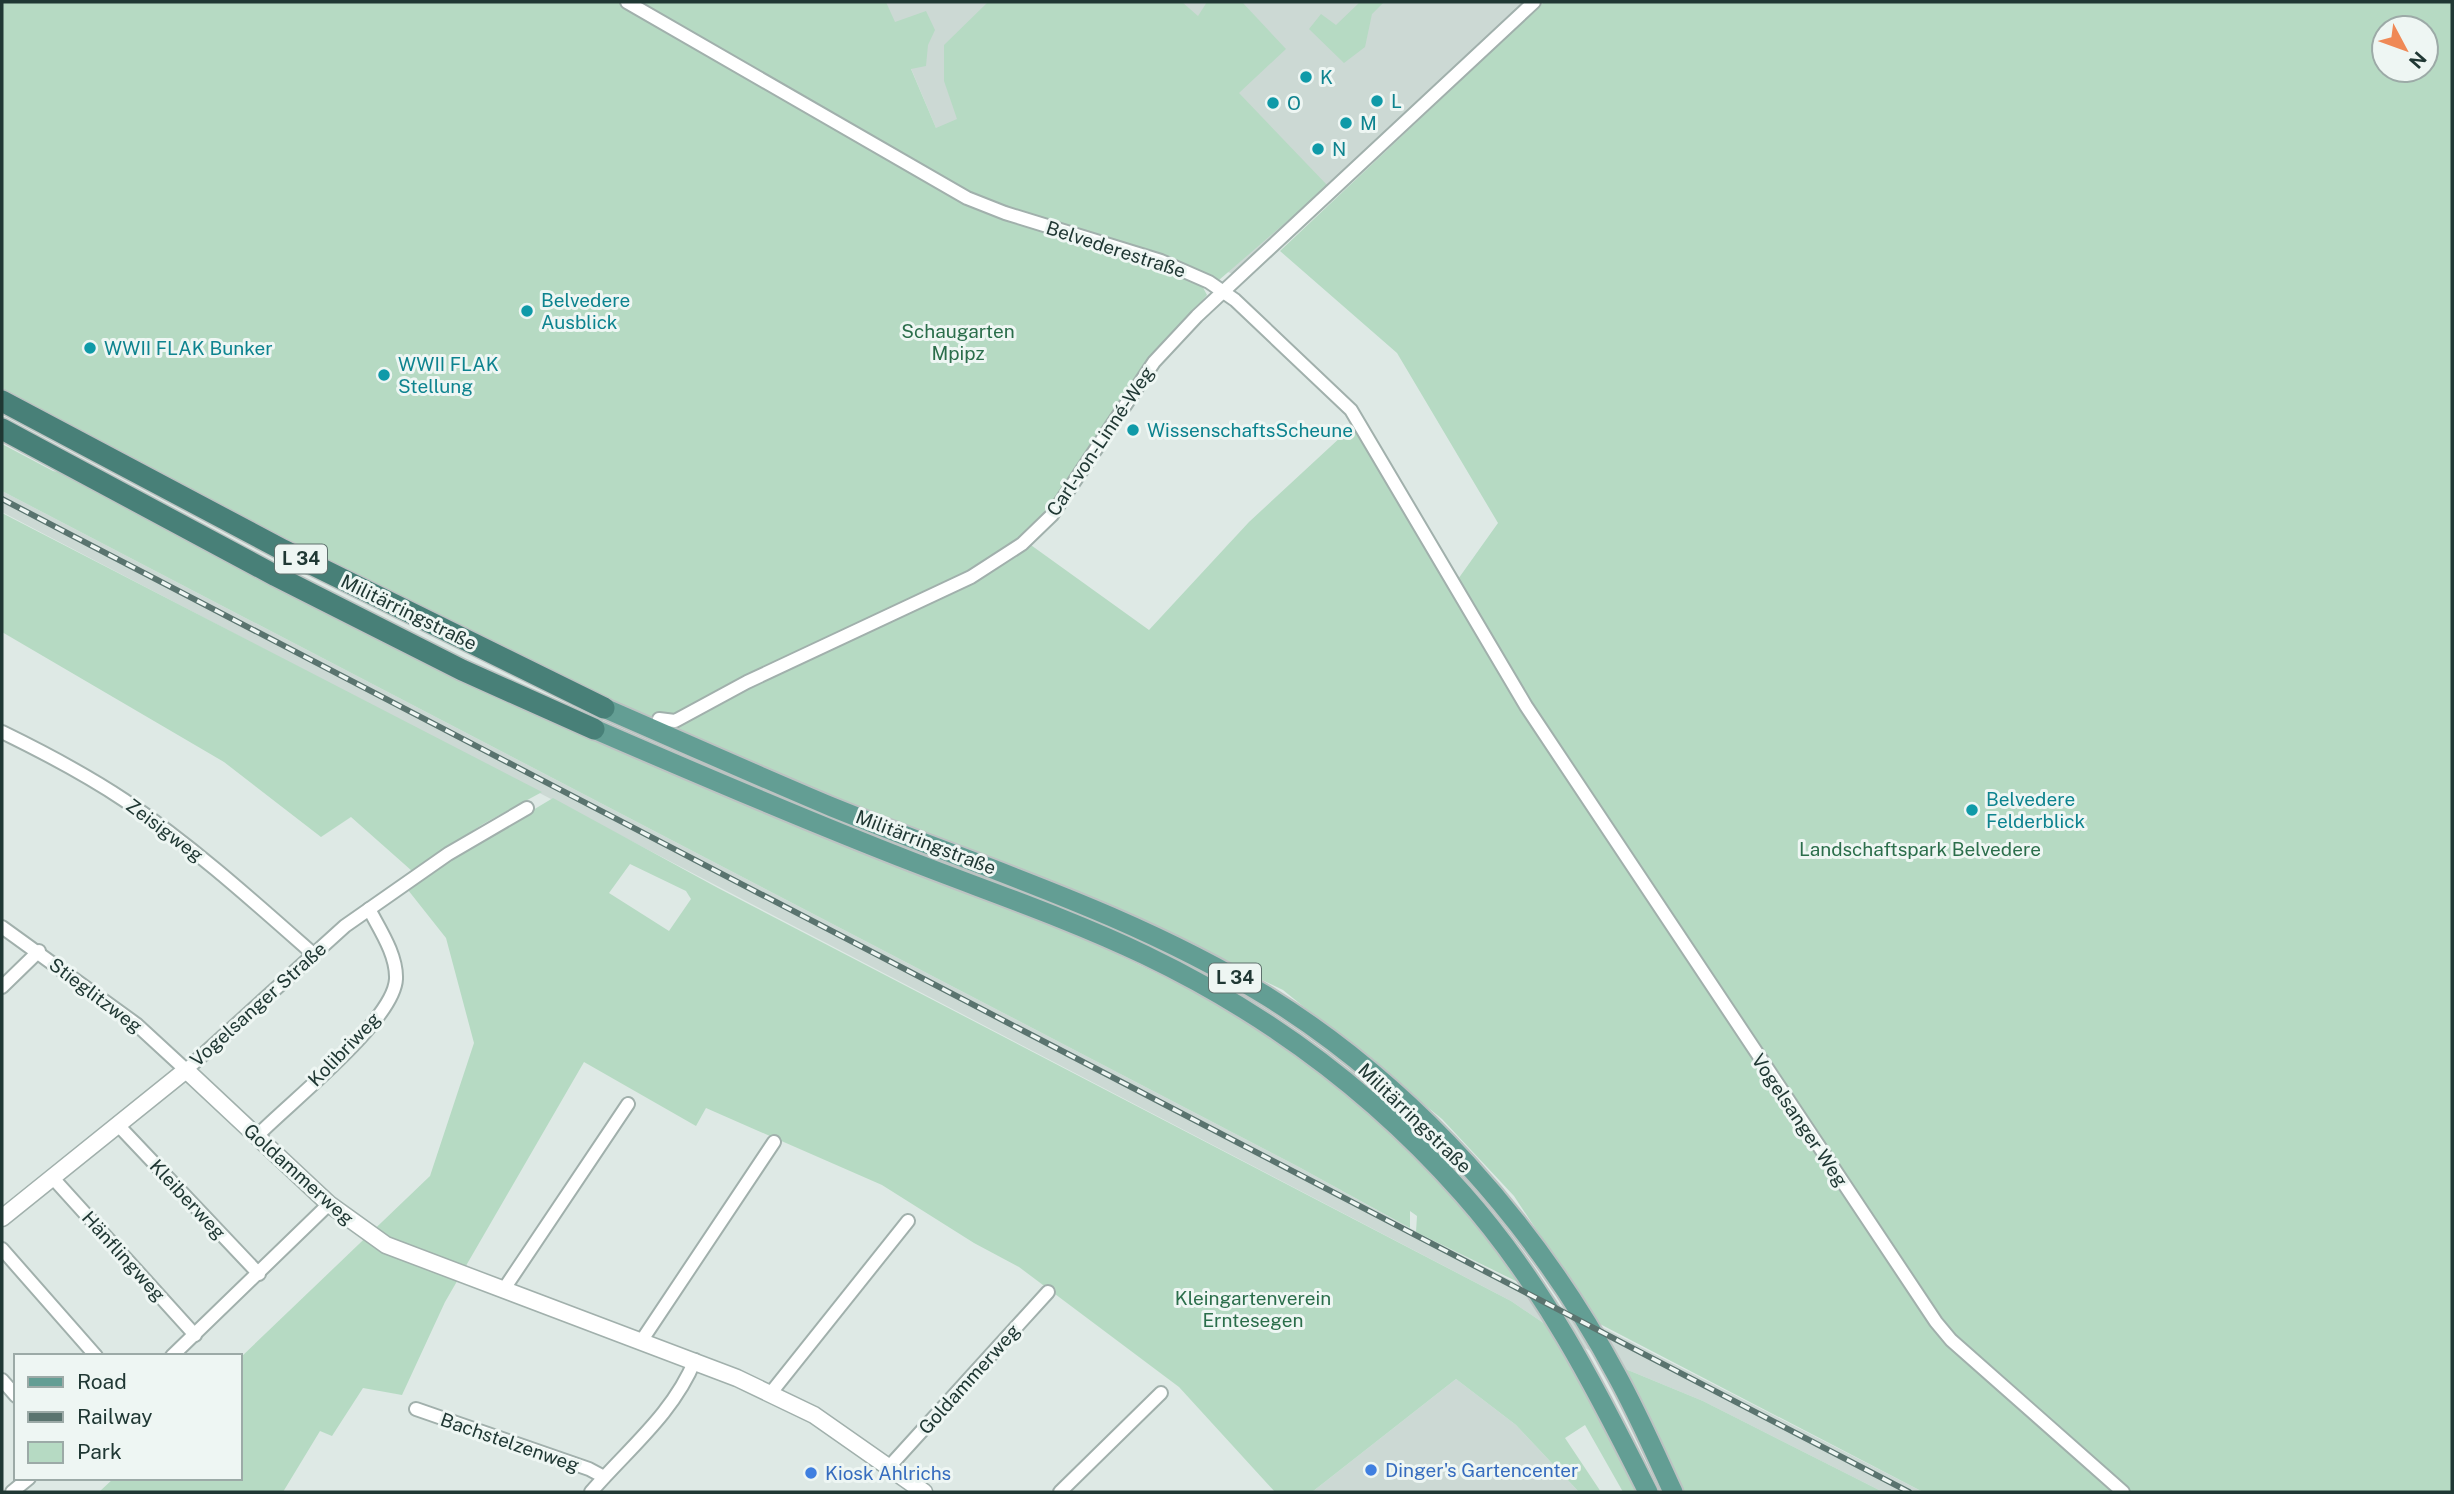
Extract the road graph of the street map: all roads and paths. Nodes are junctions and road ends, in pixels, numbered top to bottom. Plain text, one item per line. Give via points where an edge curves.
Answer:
1 (627, 2) edge
2 (1534, 2) edge
3 (1224, 291) junction
4 (2, 401) edge
5 (2, 429) edge
6 (1526, 706) joint
7 (604, 708) joint
8 (659, 719) dead end
9 (594, 729) joint
10 (2, 732) edge
11 (527, 808) dead end
12 (369, 909) junction
13 (2, 927) edge
14 (39, 951) junction
15 (312, 953) junction
16 (2, 987) edge
17 (186, 1070) junction
18 (628, 1104) dead end
19 (117, 1124) junction
20 (257, 1136) junction
21 (774, 1142) dead end
22 (52, 1177) junction
23 (329, 1204) junction
24 (2, 1217) edge
25 (908, 1221) dead end
26 (2, 1249) edge
27 (260, 1274) junction
28 (504, 1289) junction
29 (1048, 1292) dead end
30 (195, 1335) junction
31 (642, 1340) junction
32 (94, 1354) edge
33 (174, 1354) edge
34 (695, 1360) junction
35 (2, 1380) edge
36 (1161, 1393) dead end
37 (14, 1394) edge
38 (770, 1394) junction
39 (416, 1409) dead end
40 (889, 1466) junction
41 (604, 1477) junction
42 (27, 1480) edge
43 (12, 1492) edge
44 (591, 1492) edge
45 (924, 1492) edge
46 (1060, 1492) edge
47 (1648, 1492) edge
48 (1673, 1492) edge
49 (2123, 1492) edge

1 - 3 street, Belvederestraße via 967,198 1172,265
2 - 3 street, Carl-von-Linné-Weg
3 - 6 street, Belvederestraße via 1351,410
3 - 8 street, Carl-von-Linné-Weg via 1154,362 1052,515 1022,544 971,577 747,682 675,721
4 - 7 highway, Militärringstraße / L 34 via 284,550
5 - 9 highway, Militärringstraße / L 34 via 462,670
6 - 49 street, Vogelsanger Weg via 1936,1322
7 - 48 main road, Militärringstraße / L 34 via 832,807 1022,878 1156,935 1270,999 1331,1041 1422,1119 1528,1240 1616,1373
9 - 47 main road, Militärringstraße / L 34 via 1145,955 1257,1017 1315,1056 1409,1137 1510,1251 1571,1343
10 - 15 street, Zeisigweg via 123,799 227,877
11 - 12 street, Vogelsanger Straße via 448,854
12 - 15 street, Vogelsanger Straße
12 - 20 street, Kolibriweg via 396,970 391,998 365,1032
13 - 14 street, Stieglitzweg
14 - 16 street
14 - 17 street, Stieglitzweg via 136,1024
15 - 17 street, Vogelsanger Straße
17 - 19 street, Vogelsanger Straße
17 - 20 street, Goldammerweg
18 - 28 street
19 - 22 street, Vogelsanger Straße
19 - 27 street, Kleiberweg
20 - 23 street, Goldammerweg
21 - 31 street
22 - 24 street, Vogelsanger Straße
22 - 30 street, Hänflingweg
23 - 27 street
23 - 28 street, Goldammerweg via 386,1245
25 - 38 street
26 - 32 street
27 - 30 street
28 - 31 street, Goldammerweg
29 - 40 street, Goldammerweg
30 - 33 street
31 - 34 street, Goldammerweg
34 - 38 street, Goldammerweg
34 - 41 street, Bachstelzenweg via 663,1414
35 - 37 street
36 - 46 street
38 - 40 street, Goldammerweg via 814,1415
39 - 41 street, Bachstelzenweg
40 - 45 street, Goldammerweg
41 - 44 street, Bachstelzenweg
42 - 43 street

